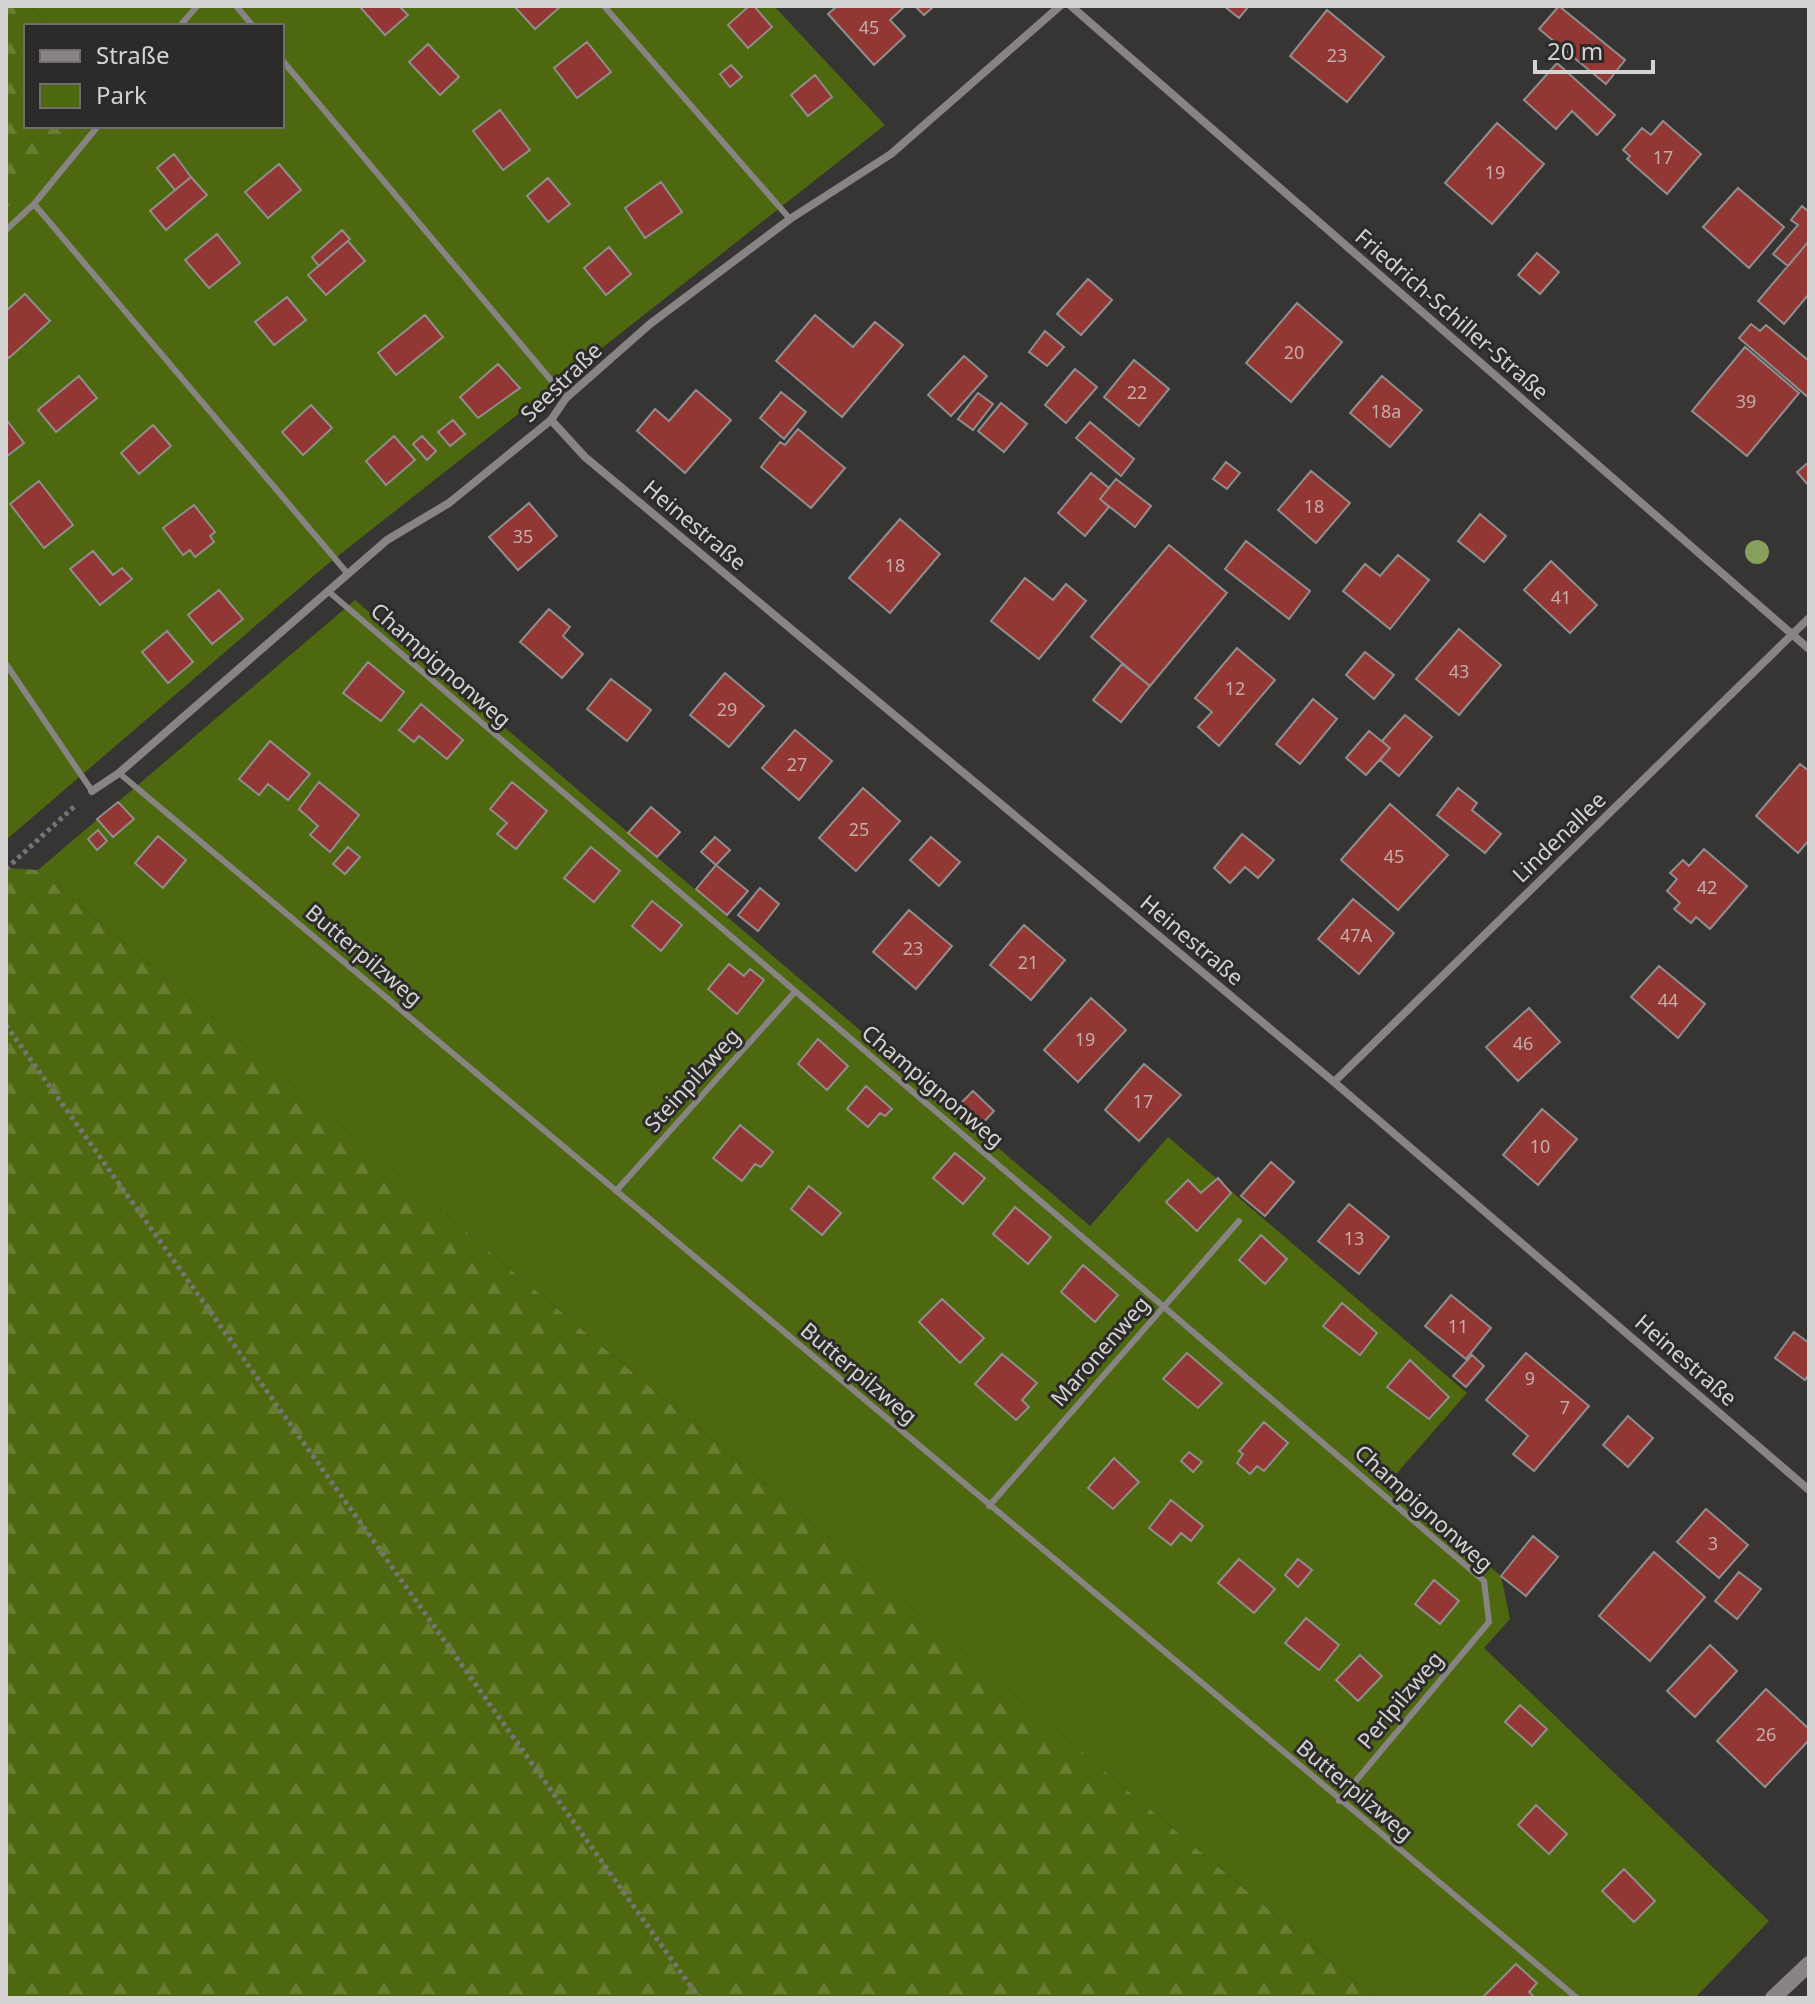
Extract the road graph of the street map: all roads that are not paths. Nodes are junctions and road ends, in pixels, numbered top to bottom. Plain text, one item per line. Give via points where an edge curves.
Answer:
1 (197, 6) edge
2 (236, 6) edge
3 (604, 6) edge
4 (1060, 6) edge
5 (1071, 6) edge
6 (182, 24) edge
7 (251, 24) edge
8 (284, 62) edge
9 (96, 128) edge
10 (34, 204) junction
11 (790, 219) junction
12 (6, 230) edge
13 (566, 398) junction
14 (551, 420) junction
15 (348, 574) junction
16 (328, 591) junction
17 (1809, 618) edge
18 (1792, 634) junction
19 (1809, 649) edge
20 (6, 664) edge
21 (119, 773) junction
22 (92, 791) joint
23 (794, 993) junction
24 (1334, 1082) junction
25 (616, 1191) junction
26 (1239, 1221) dead end
27 (1164, 1305) junction
28 (1809, 1490) edge
29 (989, 1506) junction
30 (1489, 1622) joint
31 (1339, 1801) junction
32 (1809, 1964) edge
33 (1577, 1998) edge
34 (1773, 1998) edge

1 - 6 lane
2 - 7 lane
3 - 11 lane
4 - 11 street, Seestraße via 891,154
5 - 18 street, Friedrich-Schiller-Straße
8 - 13 lane
9 - 10 lane
10 - 12 lane
10 - 15 lane
11 - 13 street, Seestraße via 650,324
13 - 14 street, Seestraße
14 - 15 street, Seestraße via 449,503 387,540
14 - 24 street, Heinestraße via 585,457
15 - 16 street, Seestraße
16 - 21 street, Seestraße
16 - 23 lane, Champignonweg
17 - 18 street, Lindenallee
18 - 19 street, Friedrich-Schiller-Straße
18 - 24 street, Lindenallee
20 - 22 lane
21 - 22 street, Seestraße
21 - 25 lane, Butterpilzweg
23 - 25 lane, Steinpilzweg
23 - 27 lane, Champignonweg
24 - 28 street, Heinestraße
25 - 29 lane, Butterpilzweg
26 - 27 lane, Maronenweg
27 - 29 lane, Maronenweg
27 - 30 lane, Champignonweg via 1484,1581
29 - 31 lane, Butterpilzweg
30 - 31 lane, Perlpilzweg
31 - 33 lane, Butterpilzweg
32 - 34 main road

